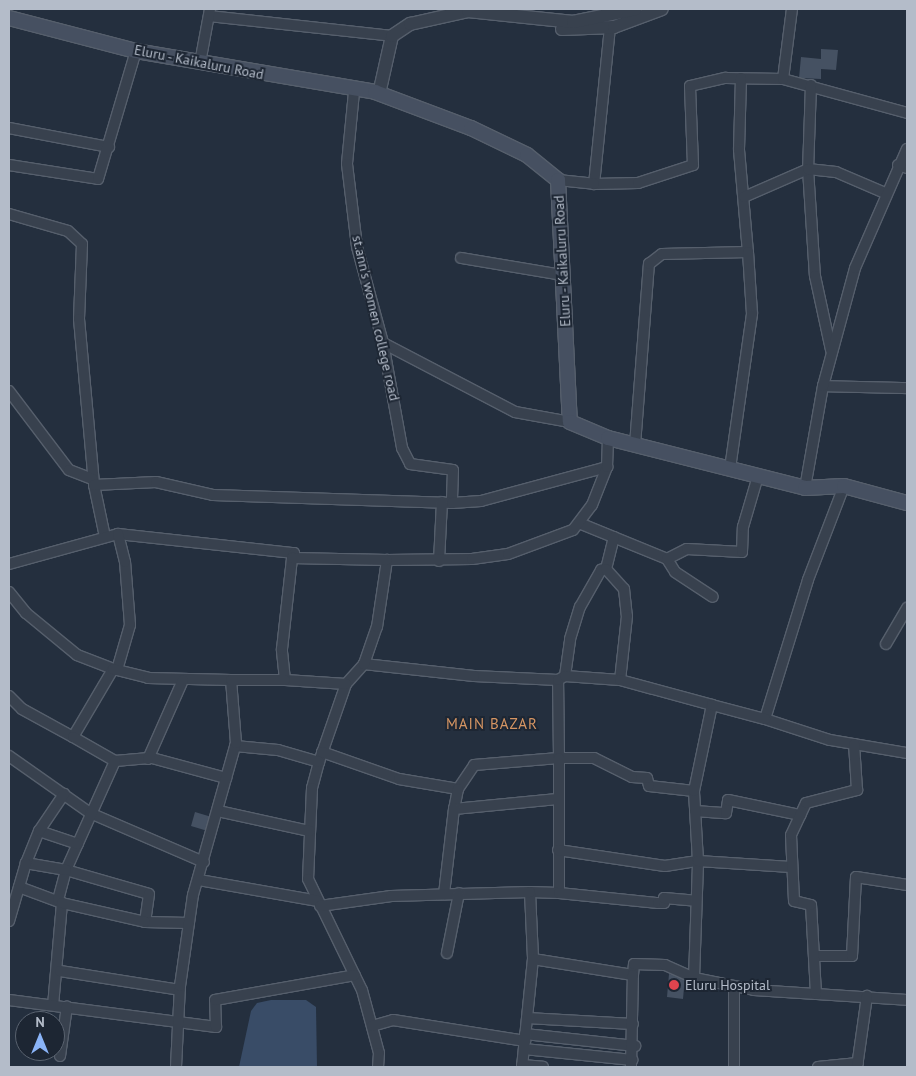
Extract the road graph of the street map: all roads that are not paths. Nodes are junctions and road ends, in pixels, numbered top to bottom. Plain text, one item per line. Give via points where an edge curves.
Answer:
1 (636, 9) edge
2 (662, 9) edge
3 (792, 9) edge
4 (209, 12) edge
5 (450, 13) junction
6 (9, 18) edge
7 (610, 27) junction
8 (392, 36) junction
9 (136, 51) junction
10 (200, 62) junction
11 (741, 78) junction
12 (783, 80) junction
13 (811, 85) junction
14 (354, 92) junction
15 (379, 94) junction
16 (907, 113) edge
17 (9, 128) edge
18 (109, 147) junction
19 (907, 149) edge
20 (9, 165) edge
21 (902, 166) edge
22 (808, 169) junction
23 (558, 180) junction
24 (594, 184) junction
25 (885, 193) junction
26 (744, 197) junction
27 (9, 214) edge
28 (748, 252) junction
29 (461, 258) dead end
30 (563, 275) junction
31 (383, 343) junction
32 (832, 353) junction
33 (822, 386) junction
34 (907, 388) edge
35 (9, 391) edge
36 (570, 422) junction
37 (608, 438) junction
38 (634, 445) junction
39 (607, 467) junction
40 (730, 469) junction
41 (758, 476) junction
42 (93, 482) junction
43 (844, 486) junction
44 (805, 488) junction
45 (447, 503) junction
46 (907, 503) edge
47 (579, 523) junction
48 (118, 534) junction
49 (105, 536) junction
50 (614, 537) junction
51 (292, 558) junction
52 (667, 559) junction
53 (387, 560) junction
54 (439, 560) junction
55 (9, 564) edge
56 (606, 569) junction
57 (9, 592) edge
58 (713, 597) dead end
59 (907, 608) edge
60 (886, 644) dead end
61 (364, 664) junction
62 (115, 670) junction
63 (561, 678) junction
64 (183, 680) junction
65 (231, 680) junction
66 (285, 680) junction
67 (620, 680) junction
68 (346, 684) junction
69 (9, 696) edge
70 (712, 705) junction
71 (765, 719) junction
72 (73, 737) junction
73 (854, 744) junction
74 (235, 746) junction
75 (322, 752) junction
76 (907, 753) edge
77 (9, 756) edge
78 (148, 758) junction
79 (559, 758) junction
80 (115, 761) junction
81 (319, 762) junction
82 (226, 778) junction
83 (458, 790) junction
84 (694, 791) junction
85 (64, 794) junction
86 (558, 799) junction
87 (454, 809) junction
88 (218, 811) junction
89 (695, 811) junction
90 (90, 813) junction
91 (800, 815) junction
92 (39, 831) junction
93 (310, 831) junction
94 (78, 844) junction
95 (558, 850) junction
96 (698, 861) junction
97 (26, 862) junction
98 (204, 862) junction
99 (791, 868) junction
100 (66, 870) junction
101 (200, 880) junction
102 (907, 886) edge
103 (19, 887) junction
104 (530, 892) junction
105 (459, 893) junction
106 (559, 893) junction
107 (444, 894) junction
108 (60, 901) junction
109 (696, 901) junction
110 (319, 903) junction
111 (9, 921) edge
112 (145, 922) junction
113 (189, 923) junction
114 (447, 953) dead end
115 (815, 956) junction
116 (533, 959) junction
117 (60, 971) junction
118 (355, 975) junction
119 (633, 975) junction
120 (694, 978) junction
121 (734, 986) junction
122 (180, 990) junction
123 (816, 994) junction
124 (867, 996) junction
125 (9, 1000) edge
126 (907, 1000) edge
127 (53, 1005) junction
128 (66, 1006) junction
129 (65, 1014) edge
130 (527, 1018) junction
131 (178, 1022) junction
132 (634, 1024) junction
133 (372, 1026) junction
134 (525, 1041) junction
135 (634, 1046) junction
136 (631, 1064) edge
137 (857, 1065) edge
138 (522, 1066) edge
139 (176, 1067) edge
140 (378, 1067) edge
141 (543, 1067) edge
142 (734, 1067) edge
143 (818, 1067) edge

1 - 5 street via 573,22 468,11
2 - 7 street
3 - 12 street
4 - 8 street
4 - 10 street
5 - 7 street via 580,31
5 - 8 street via 410,24
6 - 9 main road, Eluru - Kaikaluru Road
7 - 24 street
8 - 15 street
9 - 10 main road, Eluru - Kaikaluru Road
9 - 18 street
10 - 14 main road, Eluru - Kaikaluru Road
11 - 12 street
11 - 24 street via 689,88 693,165 687,170 638,183
11 - 26 street
12 - 13 street
13 - 16 street
13 - 22 street
14 - 15 main road, Eluru - Kaikaluru Road
14 - 31 street, st.ann's women college road via 347,164 358,247
15 - 23 main road, Eluru - Kaikaluru Road via 471,128 527,155
17 - 18 street
18 - 20 street via 102,174 92,180
19 - 21 street
21 - 25 street
22 - 25 street via 850,176
22 - 26 street
22 - 32 street via 815,276
23 - 24 street
23 - 30 main road, Eluru - Kaikaluru Road
25 - 32 street via 855,268
26 - 28 street
27 - 42 street via 68,231 82,244 79,319
28 - 38 street via 662,254 648,264
28 - 40 street via 752,314
29 - 30 street
30 - 36 main road, Eluru - Kaikaluru Road
31 - 36 street via 515,412
31 - 45 street, st.ann's women college road via 405,459 410,464 453,470
32 - 33 street
33 - 34 street
33 - 44 street
35 - 42 street via 69,470
36 - 37 main road
37 - 38 main road
37 - 39 street
38 - 40 main road
39 - 45 street via 481,501
39 - 47 street via 592,505
40 - 41 main road
41 - 44 main road
41 - 52 street via 743,527 742,552 687,549
42 - 45 street via 156,482 213,495
42 - 49 street
43 - 44 main road
43 - 46 main road
43 - 71 street via 794,623
45 - 54 street
47 - 50 street
47 - 54 street via 573,530 508,554
48 - 49 street
48 - 51 street via 294,553
48 - 62 street via 125,562 130,625
49 - 55 street
50 - 52 street
50 - 56 street
51 - 53 street
51 - 66 street via 282,649
52 - 58 street via 675,572
53 - 54 street
53 - 61 street via 377,626
56 - 63 street via 601,570 580,607
56 - 67 street via 624,589
57 - 62 street via 26,613 77,654
59 - 60 street
61 - 63 street via 474,676
61 - 68 street
62 - 64 street
62 - 72 street
63 - 67 street
63 - 79 street
64 - 65 street
64 - 78 street
65 - 66 street
65 - 74 street
66 - 68 street
67 - 70 street
68 - 75 street
69 - 72 street via 22,710
70 - 71 street
70 - 84 street
71 - 73 street
72 - 80 street
73 - 76 street
73 - 91 street via 857,790 806,803
74 - 81 street via 278,750
74 - 82 street
75 - 81 street
75 - 83 street via 399,779
77 - 85 street
78 - 80 street
78 - 82 street
79 - 83 street via 474,765
79 - 84 street via 594,758 632,777 647,778 649,786
79 - 86 street
80 - 90 street
81 - 93 street
82 - 88 street
83 - 87 street
84 - 89 street
85 - 90 street
85 - 92 street
86 - 87 street
86 - 95 street
87 - 107 street
88 - 93 street
88 - 98 street
89 - 91 street via 726,813 728,800
89 - 96 street
90 - 94 street
90 - 98 street
91 - 99 street via 791,835
92 - 94 street
92 - 97 street
93 - 110 street via 308,878
94 - 100 street
95 - 96 street via 665,866
95 - 106 street
96 - 99 street
96 - 109 street
97 - 100 street
97 - 103 street
98 - 101 street
99 - 115 street via 794,901 811,905
100 - 108 street
100 - 112 street via 148,894
101 - 110 street
101 - 113 street
102 - 115 street via 856,877 858,902 852,956
103 - 108 street
103 - 111 street
104 - 105 street
104 - 106 street
104 - 116 street
105 - 107 street
105 - 114 street
106 - 109 street via 658,903 664,902 664,898
107 - 110 street
108 - 112 street
108 - 117 street
109 - 120 street
110 - 118 street
112 - 113 street
113 - 122 street
115 - 123 street
116 - 119 street
116 - 130 street
117 - 122 street
117 - 127 street
118 - 131 street via 215,1000 216,1027
118 - 133 street
119 - 120 street via 634,964 664,965
119 - 132 street
120 - 121 street
121 - 123 street
121 - 142 street
122 - 131 street
123 - 124 street
124 - 126 street
124 - 137 street
125 - 127 street
127 - 128 street
128 - 129 street
128 - 131 street
130 - 132 street
130 - 134 street
131 - 139 street
132 - 135 street
133 - 134 street via 393,1020
133 - 140 street
134 - 135 street
134 - 136 street
134 - 138 street
135 - 136 street
137 - 143 street
138 - 141 street

